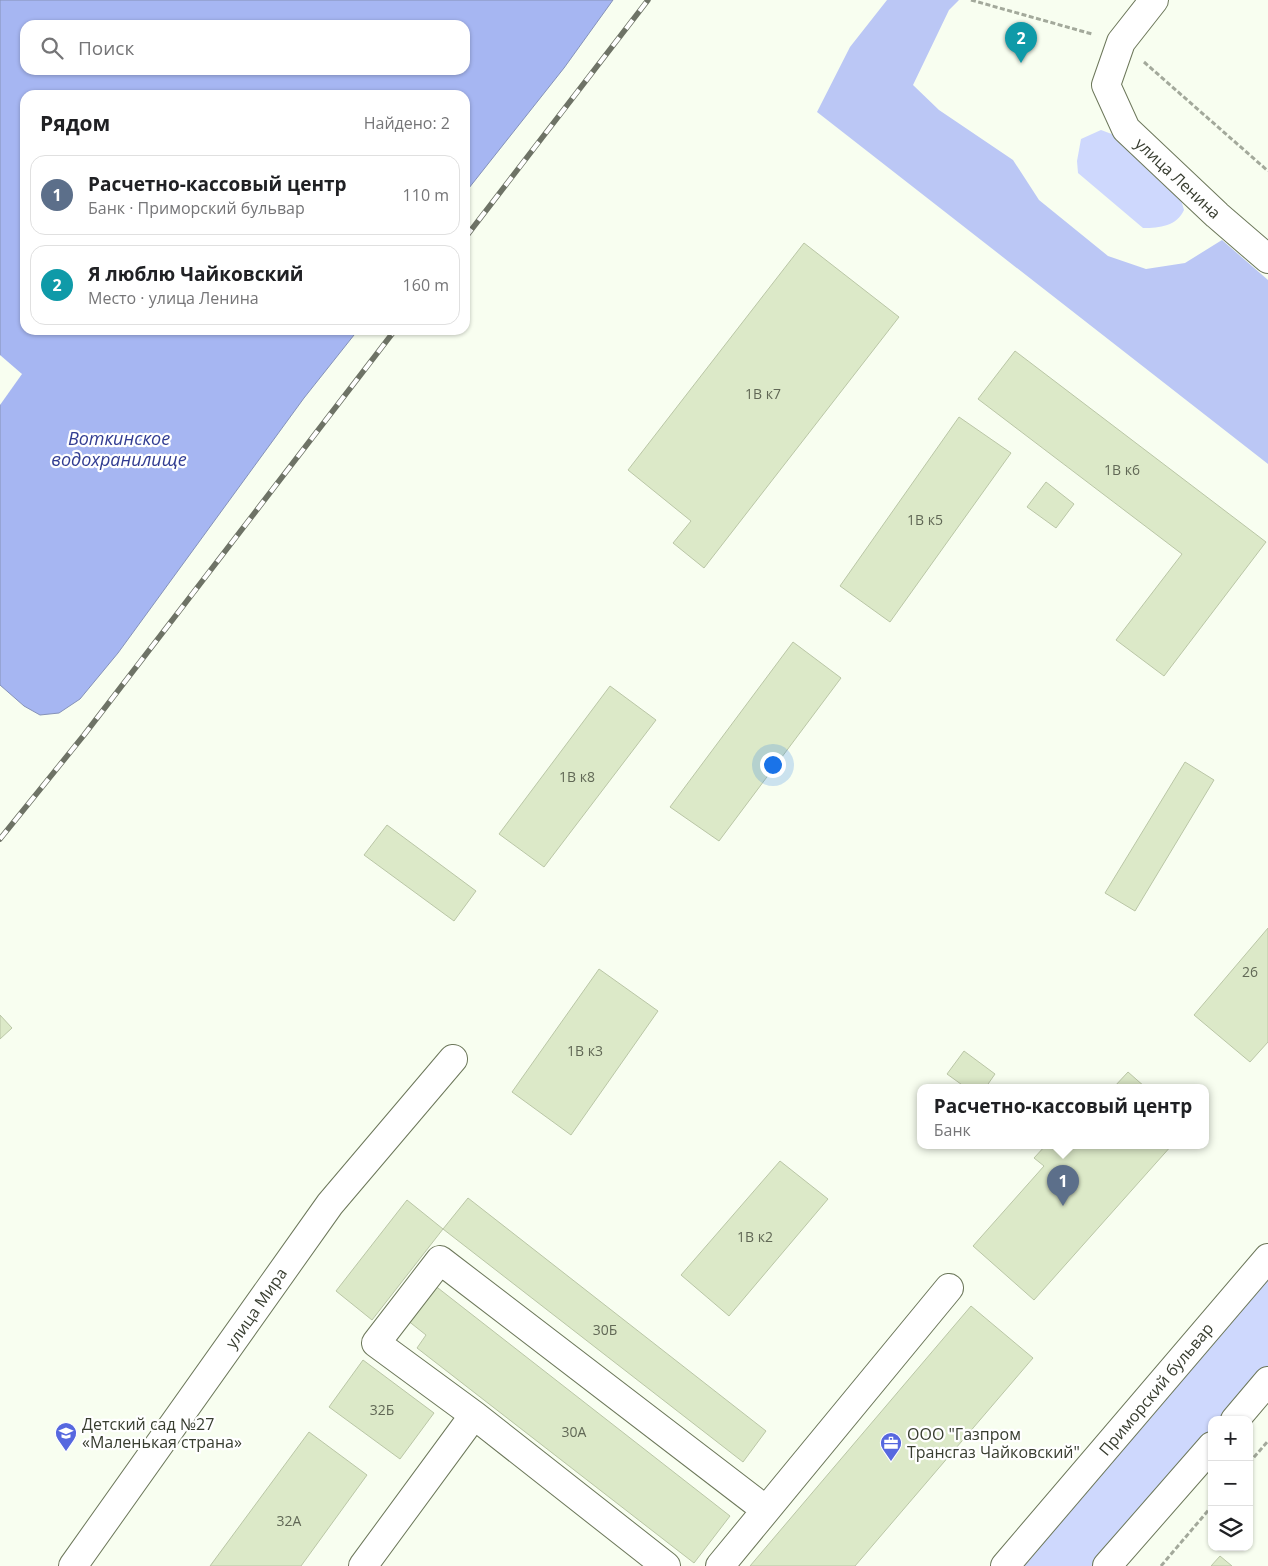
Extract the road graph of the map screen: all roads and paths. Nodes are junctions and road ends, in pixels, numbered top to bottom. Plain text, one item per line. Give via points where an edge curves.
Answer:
1 (1154, 0) edge
2 (1268, 259) edge
3 (453, 1059) dead end
4 (1268, 1258) edge
5 (949, 1288) dead end
6 (1268, 1381) edge
7 (474, 1415) junction
8 (1238, 1416) edge
9 (1268, 1441) edge
10 (1208, 1451) edge
11 (1251, 1461) edge
12 (766, 1510) junction
13 (1208, 1511) edge
14 (73, 1566) edge
15 (363, 1566) edge
16 (666, 1566) edge
17 (720, 1566) edge
18 (1005, 1566) edge
19 (1107, 1566) edge
20 (1161, 1566) edge

1 - 2 street, улица Ленина via 1121,42 1106,85 1126,129
3 - 14 street, улица Мира via 330,1204
4 - 18 street, Приморский бульвар
5 - 12 street
6 - 8 street
7 - 12 street via 376,1343 440,1260
7 - 15 street
7 - 16 street
9 - 11 path
10 - 19 street
12 - 17 street
13 - 20 path

